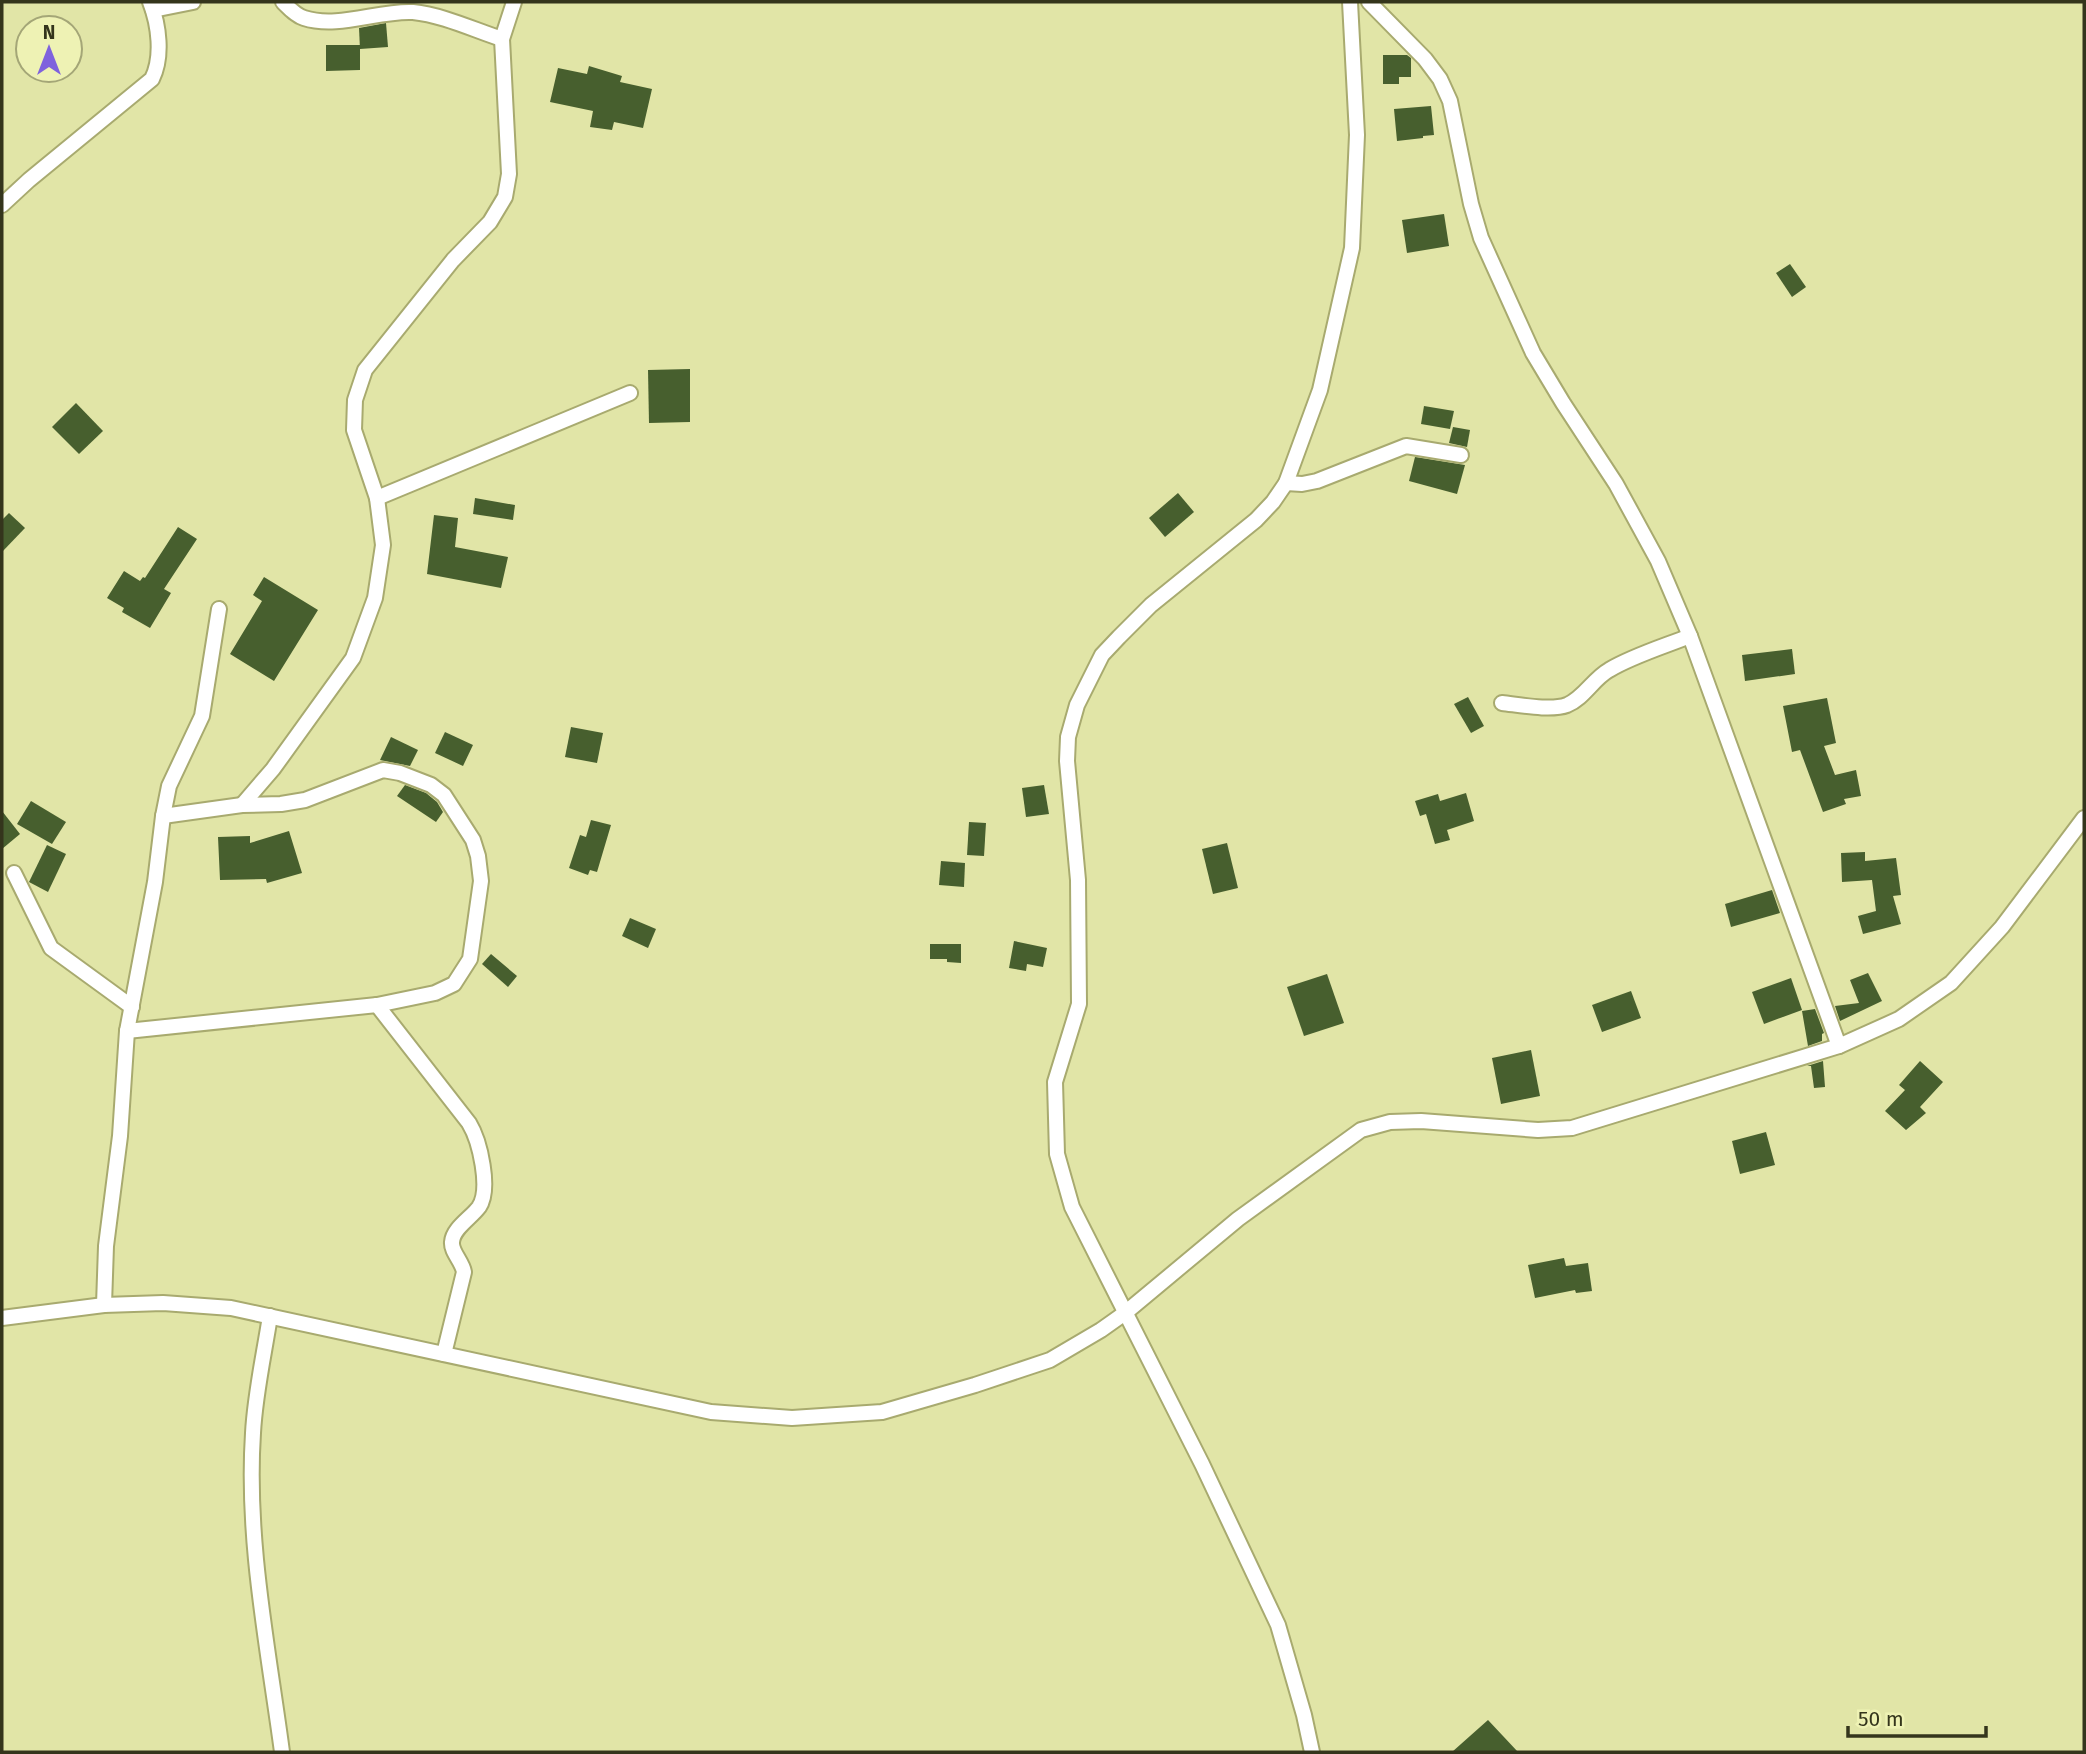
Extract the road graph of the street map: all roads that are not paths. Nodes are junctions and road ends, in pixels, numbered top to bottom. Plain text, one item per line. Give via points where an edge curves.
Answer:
1 (193, 2) edge
2 (283, 2) edge
3 (514, 2) edge
4 (1350, 2) edge
5 (1369, 2) edge
6 (152, 6) edge
7 (502, 39) junction
8 (2, 205) edge
9 (630, 393) dead end
10 (1461, 455) dead end
11 (1286, 484) junction
12 (377, 498) junction
13 (219, 609) dead end
14 (1690, 636) junction
15 (1502, 703) dead end
16 (242, 804) junction
17 (163, 816) junction
18 (2084, 818) edge
19 (14, 873) dead end
20 (377, 1005) junction
21 (132, 1007) junction
22 (127, 1031) junction
23 (1839, 1046) junction
24 (104, 1305) junction
25 (1125, 1312) junction
26 (270, 1316) junction
27 (2, 1318) edge
28 (444, 1354) junction
29 (282, 1752) edge
30 (1312, 1752) edge

1 - 6 street
2 - 7 street via 294,13 320,21 414,12
3 - 7 street
4 - 11 street via 1357,135 1352,248 1320,390
5 - 14 street via 1440,79 1450,102 1481,238 1533,353 1616,484 1658,561
6 - 8 street via 159,52 152,79
7 - 12 street via 509,174 505,197 490,222 453,260 365,370 355,400 354,430
9 - 12 street
10 - 11 street via 1406,446 1317,481
11 - 25 street via 1256,520 1151,605 1102,655 1077,705 1068,737 1080,983 1079,1004 1055,1082 1057,1154 1072,1207
12 - 16 street via 383,545 374,598 353,658
13 - 17 street via 202,716 169,786
14 - 15 street via 1610,669 1565,706
14 - 23 street
16 - 17 street
16 - 20 street via 305,800 383,770 400,772 444,795 478,856 481,881 470,959 454,984 435,993
17 - 21 street
18 - 23 street via 2002,927 1951,983 1899,1019
19 - 21 street via 51,947
20 - 22 street
20 - 28 street via 469,1122 478,1143 484,1194 480,1206 452,1238 464,1272
21 - 22 street
22 - 24 street
23 - 25 street via 1572,1128 1538,1130 1421,1121 1390,1122 1362,1130 1238,1219
24 - 26 street via 163,1303
24 - 27 street
25 - 28 street via 1049,1360 975,1385 882,1412 792,1418 710,1412
25 - 30 street via 1278,1625
26 - 28 street
26 - 29 street via 251,1472 255,1556

